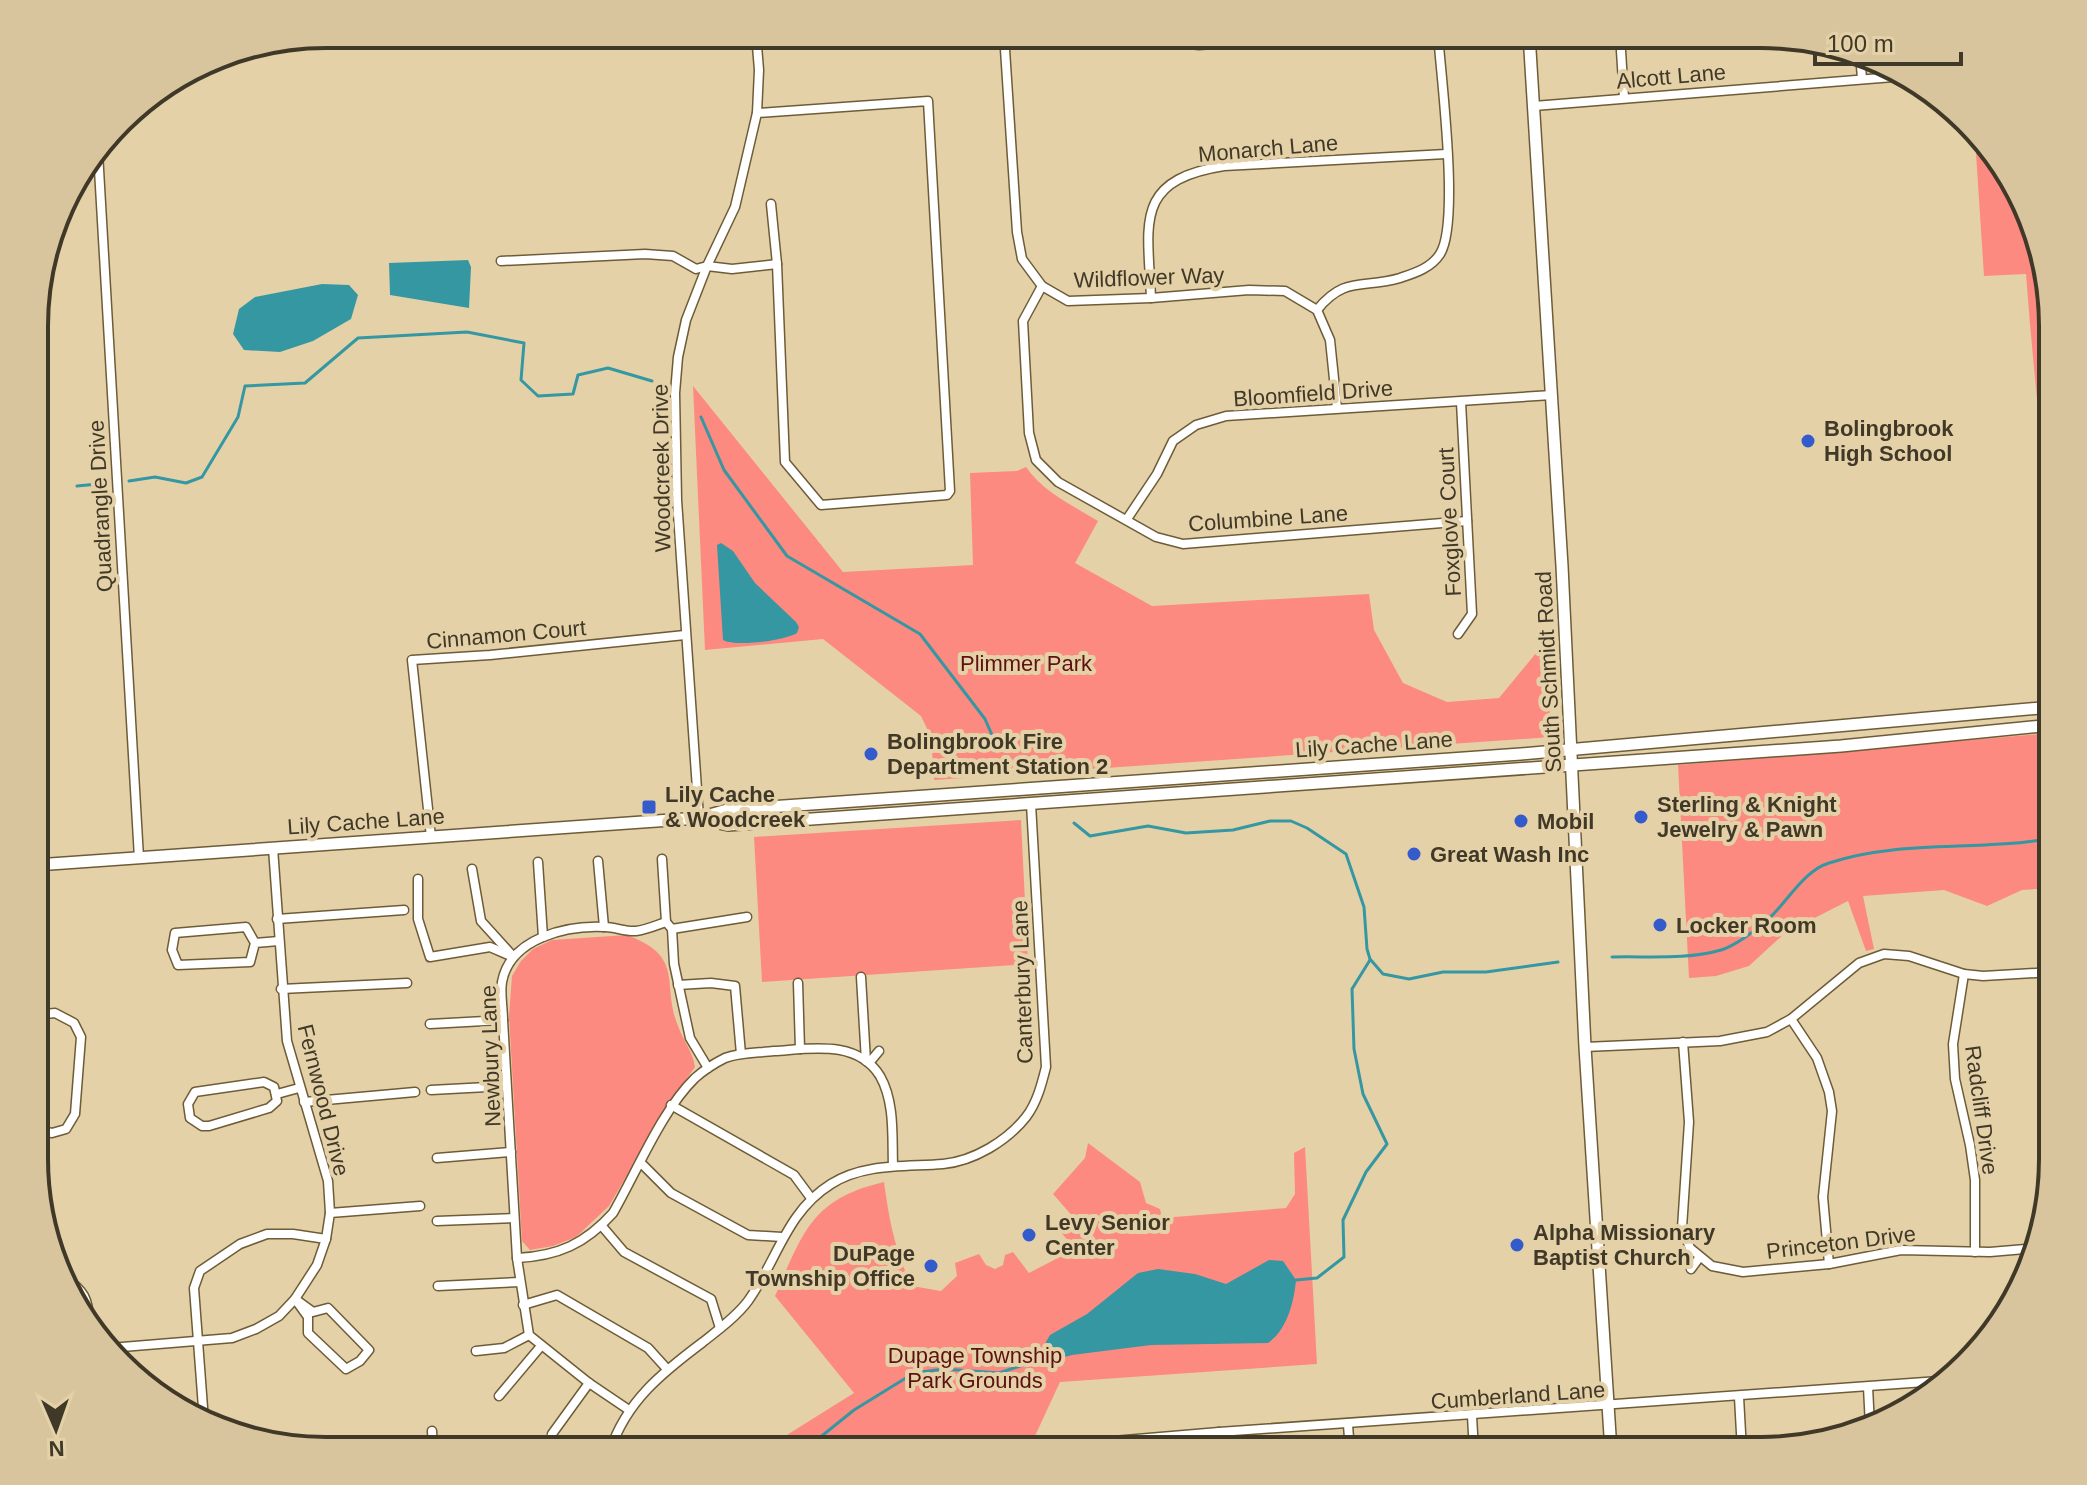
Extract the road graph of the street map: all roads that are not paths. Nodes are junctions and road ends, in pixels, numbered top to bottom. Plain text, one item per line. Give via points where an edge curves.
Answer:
1 (757, 48) edge
2 (1005, 48) edge
3 (1439, 49) edge
4 (1530, 49) edge
5 (1621, 49) edge
6 (1861, 68) edge
7 (1885, 77) edge
8 (1862, 79) junction
9 (1624, 98) junction
10 (1534, 106) junction
11 (757, 113) junction
12 (1446, 154) junction
13 (99, 166) edge
14 (771, 204) dead end
15 (501, 261) dead end
16 (777, 264) junction
17 (707, 266) junction
18 (1042, 286) junction
19 (1151, 298) junction
20 (1317, 310) junction
21 (1552, 395) junction
22 (1461, 402) junction
23 (1337, 408) junction
24 (1127, 519) junction
25 (1467, 521) junction
26 (1458, 634) dead end
27 (685, 635) junction
28 (2038, 708) edge
29 (2038, 726) edge
30 (1572, 749) junction
31 (1573, 766) junction
32 (1030, 788) junction
33 (1031, 804) junction
34 (699, 818) junction
35 (431, 837) junction
36 (273, 848) junction
37 (139, 858) junction
38 (662, 859) dead end
39 (598, 861) dead end
40 (538, 862) dead end
41 (49, 864) edge
42 (472, 869) dead end
43 (418, 879) dead end
44 (404, 910) dead end
45 (747, 917) dead end
46 (277, 919) junction
47 (669, 925) junction
48 (604, 927) junction
49 (543, 937) junction
50 (279, 941) junction
51 (255, 943) junction
52 (513, 957) junction
53 (2038, 973) edge
54 (1964, 974) junction
55 (861, 977) dead end
56 (407, 983) dead end
57 (798, 983) dead end
58 (678, 985) junction
59 (281, 989) junction
60 (49, 1014) edge
61 (1791, 1019) junction
62 (503, 1020) junction
63 (430, 1024) dead end
64 (1683, 1042) junction
65 (1585, 1047) junction
66 (800, 1049) junction
67 (879, 1051) dead end
68 (741, 1054) junction
69 (867, 1062) junction
70 (708, 1068) junction
71 (506, 1086) junction
72 (299, 1088) junction
73 (431, 1090) dead end
74 (415, 1092) dead end
75 (277, 1094) junction
76 (304, 1102) junction
77 (671, 1105) junction
78 (49, 1132) edge
79 (511, 1152) junction
80 (437, 1158) dead end
81 (641, 1163) junction
82 (893, 1166) junction
83 (811, 1198) junction
84 (420, 1206) dead end
85 (330, 1213) junction
86 (514, 1218) junction
87 (437, 1221) dead end
88 (601, 1225) junction
89 (782, 1237) junction
90 (326, 1239) junction
91 (2024, 1249) edge
92 (1975, 1252) junction
93 (517, 1258) junction
94 (1699, 1258) junction
95 (1829, 1264) junction
96 (1691, 1269) dead end
97 (520, 1282) junction
98 (438, 1286) dead end
99 (295, 1299) junction
100 (523, 1305) junction
101 (720, 1328) junction
102 (529, 1335) junction
103 (198, 1341) junction
104 (541, 1346) junction
105 (121, 1347) edge
106 (476, 1351) dead end
107 (667, 1369) junction
108 (1927, 1382) edge
109 (589, 1383) junction
110 (1868, 1387) junction
111 (499, 1396) dead end
112 (1739, 1397) junction
113 (1609, 1406) junction
114 (203, 1408) edge
115 (629, 1410) junction
116 (1869, 1414) edge
117 (1472, 1416) junction
118 (1348, 1425) junction
119 (432, 1431) dead end
120 (1219, 1432) junction
121 (552, 1434) dead end
122 (432, 1436) edge
123 (617, 1436) edge
124 (1165, 1437) edge
125 (1219, 1437) edge
126 (1349, 1437) edge
127 (1473, 1437) edge
128 (1610, 1437) edge
129 (1741, 1437) edge

1 - 11 street, Woodcreek Drive
2 - 18 street, Wildflower Way via 1017,232 1022,259
3 - 12 street
4 - 10 street, South Schmidt Road
5 - 9 street
6 - 8 street
7 - 8 street, Alcott Lane
8 - 9 street, Alcott Lane
9 - 10 street, Alcott Lane
10 - 21 street, South Schmidt Road
11 - 16 street via 928,101 949,493 821,505 785,462
11 - 17 street, Woodcreek Drive via 735,207
12 - 19 street, Monarch Lane via 1224,166 1195,171 1168,184 1148,221
12 - 20 street via 1450,217 1441,252 1429,267 1395,280 1342,288
13 - 37 street, Quadrangle Drive
14 - 16 street
15 - 17 street via 645,254 673,256 696,269
16 - 17 street
17 - 27 street, Woodcreek Drive via 686,320 675,393
18 - 19 street, Wildflower Way via 1068,301
18 - 24 street, Columbine Lane via 1023,321 1029,433 1036,460 1058,482
19 - 20 street, Wildflower Way via 1285,291
20 - 23 street via 1330,340
21 - 22 street, Bloomfield Drive
21 - 30 street, South Schmidt Road
22 - 23 street, Bloomfield Drive
22 - 25 street, Foxglove Court
23 - 24 street, Bloomfield Drive via 1226,416 1196,425 1173,441
24 - 25 street, Columbine Lane via 1156,537 1183,544
25 - 26 street, Foxglove Court via 1472,614
27 - 34 street, Woodcreek Drive
27 - 35 street, Cinnamon Court via 412,660
28 - 30 street, Lily Cache Lane
29 - 31 street, Lily Cache Lane
30 - 31 street, South Schmidt Road
30 - 32 street, Lily Cache Lane
31 - 33 street, Lily Cache Lane
31 - 65 street, South Schmidt Road
32 - 33 street
32 - 34 street, Lily Cache Lane via 727,810
33 - 34 street, Lily Cache Lane via 728,825
33 - 82 street, Canterbury Lane via 1046,1067 1041,1087 1026,1117 982,1153 948,1163
34 - 35 street, Lily Cache Lane
35 - 36 street, Lily Cache Lane
36 - 37 street, Lily Cache Lane
36 - 46 street, Fernwood Drive
37 - 41 street, Lily Cache Lane
38 - 47 street
39 - 48 street
40 - 49 street
42 - 52 street via 481,921
43 - 52 street via 418,919 430,957 490,947
44 - 46 street
45 - 47 street, Newbury Lane
46 - 50 street, Fernwood Drive
47 - 48 street, Newbury Lane via 635,932
47 - 58 street
48 - 49 street, Newbury Lane
49 - 52 street, Newbury Lane
50 - 51 street
50 - 59 street, Fernwood Drive
51 - 51 street via 250,962 178,965 172,950 175,933 246,927
52 - 62 street, Newbury Lane via 502,981
53 - 54 street
54 - 61 street via 1909,956 1871,957 1846,971
54 - 92 street, Radcliff Drive via 1953,1044 1975,1180
55 - 69 street
56 - 59 street
57 - 66 street
58 - 68 street via 735,986
58 - 70 street via 690,1038
59 - 72 street, Fernwood Drive
60 - 78 street via 74,1023 81,1037 75,1114 66,1129
61 - 64 street via 1746,1037
61 - 95 street via 1817,1058 1832,1111 1823,1197
62 - 63 street
62 - 71 street, Newbury Lane
64 - 65 street
64 - 94 street via 1689,1133 1681,1220 1685,1239
65 - 113 street, South Schmidt Road
66 - 68 street
66 - 69 street via 834,1049
67 - 69 street
68 - 70 street
69 - 82 street via 890,1102
70 - 77 street
71 - 73 street
71 - 79 street, Newbury Lane
72 - 75 street
72 - 76 street, Fernwood Drive
74 - 76 street
75 - 75 street via 264,1082 202,1089 190,1097 187,1111 195,1123 209,1126 269,1108
76 - 85 street, Fernwood Drive via 328,1181
77 - 81 street
77 - 83 street via 794,1175
79 - 80 street
79 - 86 street, Newbury Lane
81 - 88 street
81 - 89 street via 671,1193 748,1235
82 - 83 street, Canterbury Lane via 834,1182
83 - 89 street, Canterbury Lane
84 - 85 street
85 - 90 street, Fernwood Drive
86 - 87 street
86 - 93 street, Newbury Lane
88 - 93 street via 575,1245 545,1256
88 - 101 street via 624,1252 711,1299
89 - 101 street, Canterbury Lane via 747,1303
90 - 99 street, Fernwood Drive
90 - 103 street via 267,1234 240,1244 200,1271 194,1288
91 - 92 street, Princeton Drive
92 - 95 street, Princeton Drive via 1901,1250
93 - 97 street, Newbury Lane
94 - 95 street, Princeton Drive via 1743,1272
94 - 96 street
97 - 98 street
97 - 100 street, Newbury Lane
99 - 99 street via 313,1312 328,1308 369,1350 346,1369 308,1333 308,1317
99 - 103 street, Fernwood Drive via 256,1329
100 - 102 street, Newbury Lane
100 - 107 street via 557,1295 648,1348
101 - 107 street, Canterbury Lane
102 - 104 street
102 - 106 street via 504,1348
103 - 105 street, Fernwood Drive
103 - 114 street
104 - 109 street
104 - 111 street
107 - 115 street, Canterbury Lane
108 - 110 street, Cumberland Lane
109 - 115 street
109 - 121 street
110 - 112 street, Cumberland Lane
110 - 116 street
112 - 113 street, Cumberland Lane
112 - 129 street
113 - 117 street, Cumberland Lane
113 - 128 street, South Schmidt Road
115 - 123 street, Canterbury Lane
117 - 118 street, Cumberland Lane
117 - 127 street
118 - 120 street, Cumberland Lane
118 - 126 street
119 - 122 street
120 - 124 street, Cumberland Lane
120 - 125 street

